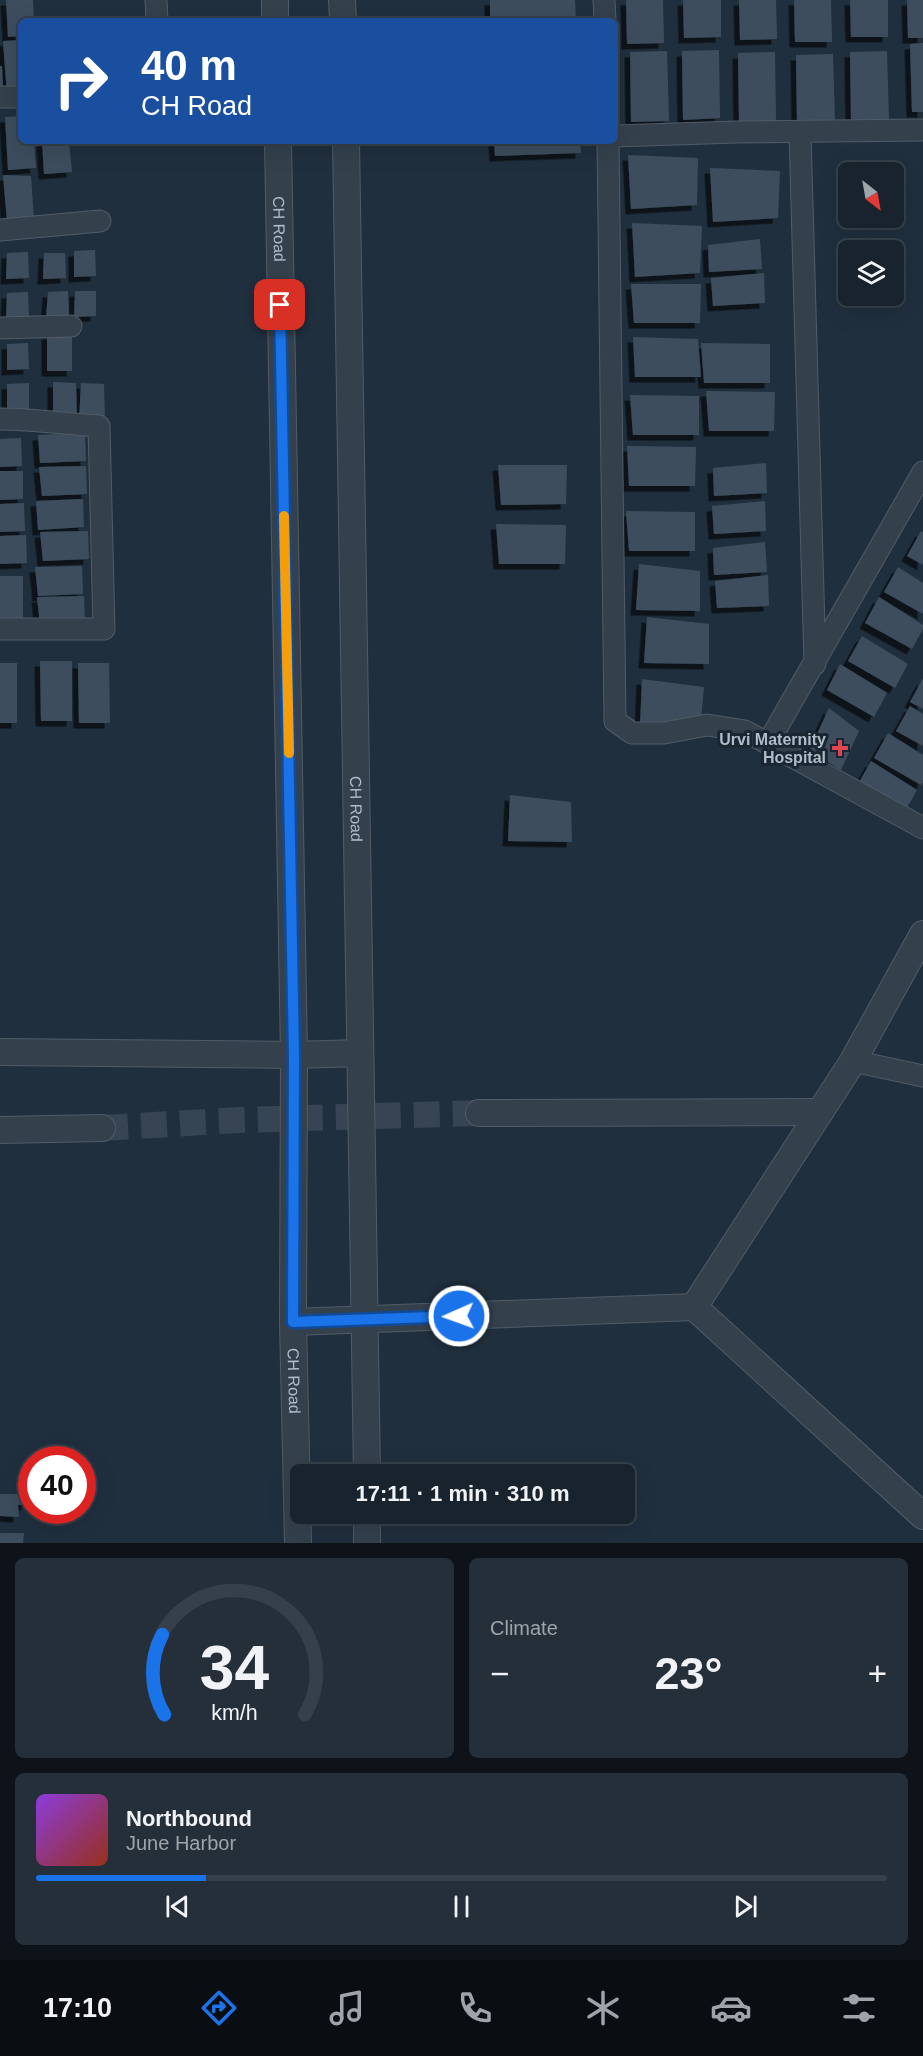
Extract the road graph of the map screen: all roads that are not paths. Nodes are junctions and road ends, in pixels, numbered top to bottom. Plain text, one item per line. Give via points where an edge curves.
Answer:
1 (156, 0) edge
2 (275, 0) edge
3 (342, 0) edge
4 (604, 0) edge
5 (157, 18) edge
6 (275, 18) edge
7 (343, 18) edge
8 (605, 18) edge
9 (0, 97) edge
10 (18, 97) edge
11 (923, 130) edge
12 (800, 133) junction
13 (618, 136) edge
14 (278, 144) edge
15 (346, 144) edge
16 (608, 144) edge
17 (100, 221) dead end
18 (0, 230) edge
19 (71, 326) dead end
20 (0, 328) edge
21 (0, 419) edge
22 (923, 472) edge
23 (0, 629) edge
24 (814, 664) junction
25 (768, 743) junction
26 (923, 828) edge
27 (923, 934) edge
28 (0, 1052) edge
29 (360, 1053) junction
30 (294, 1055) junction
31 (853, 1061) junction
32 (923, 1076) edge
33 (820, 1112) junction
34 (479, 1113) tunnel mouth
35 (102, 1128) tunnel mouth
36 (0, 1130) edge
37 (694, 1307) junction
38 (365, 1319) junction
39 (293, 1322) junction
40 (367, 1464) edge
41 (923, 1516) edge
42 (367, 1524) edge
43 (298, 1543) edge
44 (368, 1543) edge

1 - 5 street
2 - 6 street
3 - 7 street
4 - 8 street
9 - 10 street
11 - 12 street
12 - 13 street
12 - 24 street
14 - 30 street, CH Road
15 - 29 street, CH Road
16 - 25 street via 615,721 632,733 663,733 707,725 745,731
17 - 18 street
19 - 20 street
21 - 23 street via 99,426 104,629
22 - 24 street
24 - 25 street
25 - 26 street
27 - 31 street
28 - 30 street
29 - 30 street
29 - 38 street, CH Road
30 - 39 street, CH Road
31 - 32 street
31 - 33 street
33 - 34 street
33 - 37 street
35 - 36 street
37 - 38 street
37 - 41 street
38 - 39 street
38 - 40 street, CH Road
39 - 43 street, CH Road
42 - 44 street

